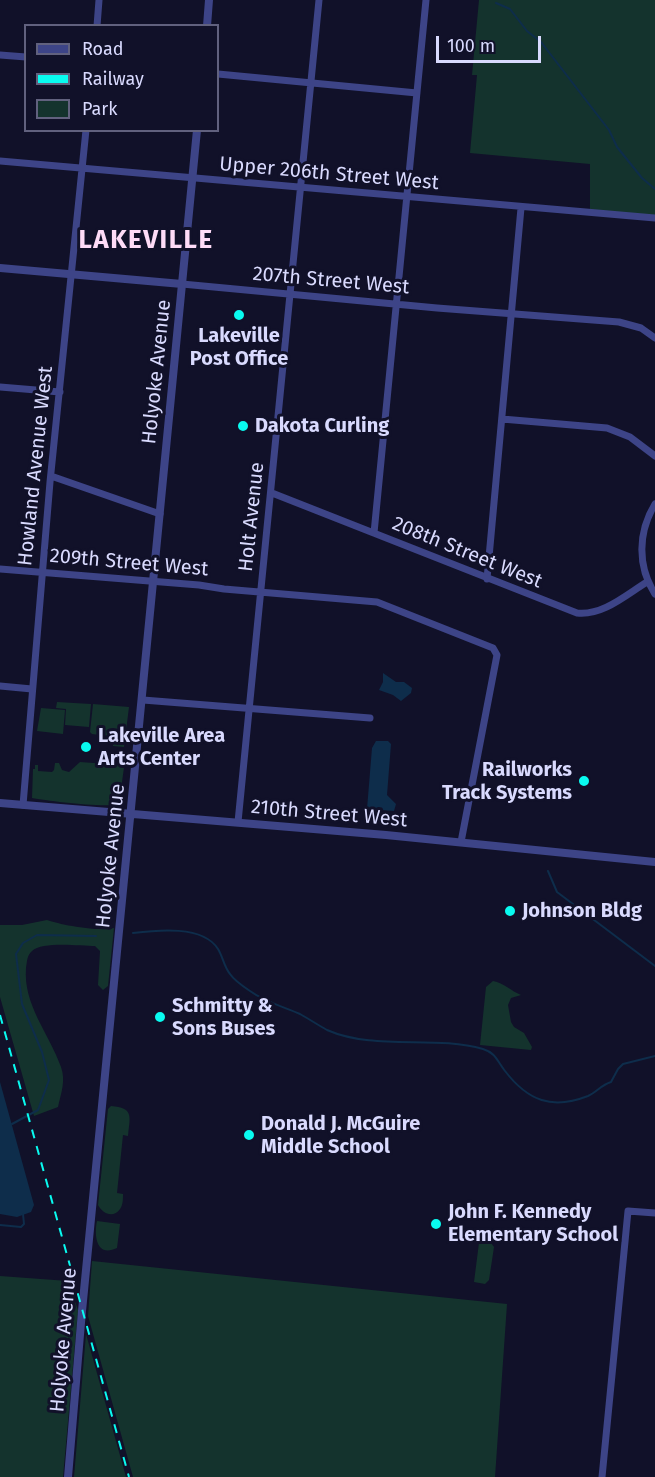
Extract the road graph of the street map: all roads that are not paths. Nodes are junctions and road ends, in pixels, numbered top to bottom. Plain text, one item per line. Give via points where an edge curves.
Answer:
1 (99, 0) edge
2 (209, 0) edge
3 (319, 0) edge
4 (426, 0) edge
5 (97, 24) edge
6 (207, 24) edge
7 (0, 55) edge
8 (24, 57) edge
9 (219, 74) edge
10 (312, 82) junction
11 (417, 93) junction
12 (86, 132) edge
13 (196, 132) edge
14 (0, 161) edge
15 (83, 168) junction
16 (192, 178) junction
17 (301, 188) junction
18 (408, 197) junction
19 (521, 208) junction
20 (655, 218) edge
21 (0, 268) edge
22 (72, 275) junction
23 (182, 284) junction
24 (291, 294) junction
25 (397, 304) junction
26 (512, 313) junction
27 (655, 338) edge
28 (0, 387) edge
29 (60, 392) junction
30 (502, 419) junction
31 (655, 456) edge
32 (51, 476) junction
33 (272, 493) junction
34 (655, 504) edge
35 (160, 514) junction
36 (374, 534) junction
37 (0, 569) edge
38 (42, 572) junction
39 (487, 579) junction
40 (153, 581) junction
41 (647, 582) junction
42 (261, 592) junction
43 (655, 594) edge
44 (0, 686) edge
45 (32, 688) junction
46 (143, 700) junction
47 (250, 707) junction
48 (370, 718) dead end
49 (0, 803) edge
50 (23, 805) junction
51 (132, 813) junction
52 (238, 822) junction
53 (461, 842) junction
54 (655, 862) edge
55 (655, 1213) edge
56 (68, 1477) edge
57 (602, 1477) edge

1 - 5 street
2 - 6 street
3 - 10 street, Holt Avenue
4 - 11 street
7 - 8 street
9 - 10 street
10 - 11 street
10 - 17 street, Holt Avenue
11 - 18 street
12 - 15 street, Howland Avenue West
13 - 16 street, Holyoke Avenue
14 - 15 street, Upper 206th Street West
15 - 16 street, Upper 206th Street West
15 - 22 street, Howland Avenue West
16 - 17 street, Upper 206th Street West
16 - 23 street, Holyoke Avenue
17 - 18 street, Upper 206th Street West
17 - 24 street, Holt Avenue
18 - 19 street, Upper 206th Street West
18 - 25 street
19 - 20 street, Upper 206th Street West
19 - 26 street
21 - 22 street, 207th Street West
22 - 23 street, 207th Street West
22 - 29 street, Howland Avenue West
23 - 24 street, 207th Street West
23 - 35 street, Holyoke Avenue
24 - 25 street, 207th Street West
24 - 33 street, Holt Avenue
25 - 26 street, 207th Street West
25 - 36 street
26 - 27 street, 207th Street West via 619,322 636,326
26 - 30 street
28 - 29 street
29 - 32 street, Howland Avenue West
30 - 31 street via 608,428 630,437
30 - 39 street
32 - 35 street
32 - 38 street, Howland Avenue West
33 - 36 street, 208th Street West
33 - 42 street, Holt Avenue
34 - 41 street via 642,540
35 - 40 street, Holyoke Avenue
36 - 39 street, 208th Street West
37 - 38 street, 209th Street West
38 - 40 street, 209th Street West
38 - 45 street, Howland Avenue West
39 - 41 street, 208th Street West via 586,614 599,611
40 - 42 street, 209th Street West
40 - 46 street, Holyoke Avenue
41 - 43 street
42 - 47 street, Holt Avenue
42 - 53 street, 209th Street West via 377,602 496,651
44 - 45 street
45 - 50 street, Howland Avenue West
46 - 47 street
46 - 51 street, Holyoke Avenue
47 - 48 street
47 - 52 street, Holt Avenue
49 - 50 street, 210th Street West
50 - 51 street, 210th Street West
51 - 52 street, 210th Street West
51 - 56 street, Holyoke Avenue
52 - 53 street, 210th Street West
53 - 54 street, 210th Street West
55 - 57 street via 628,1211

